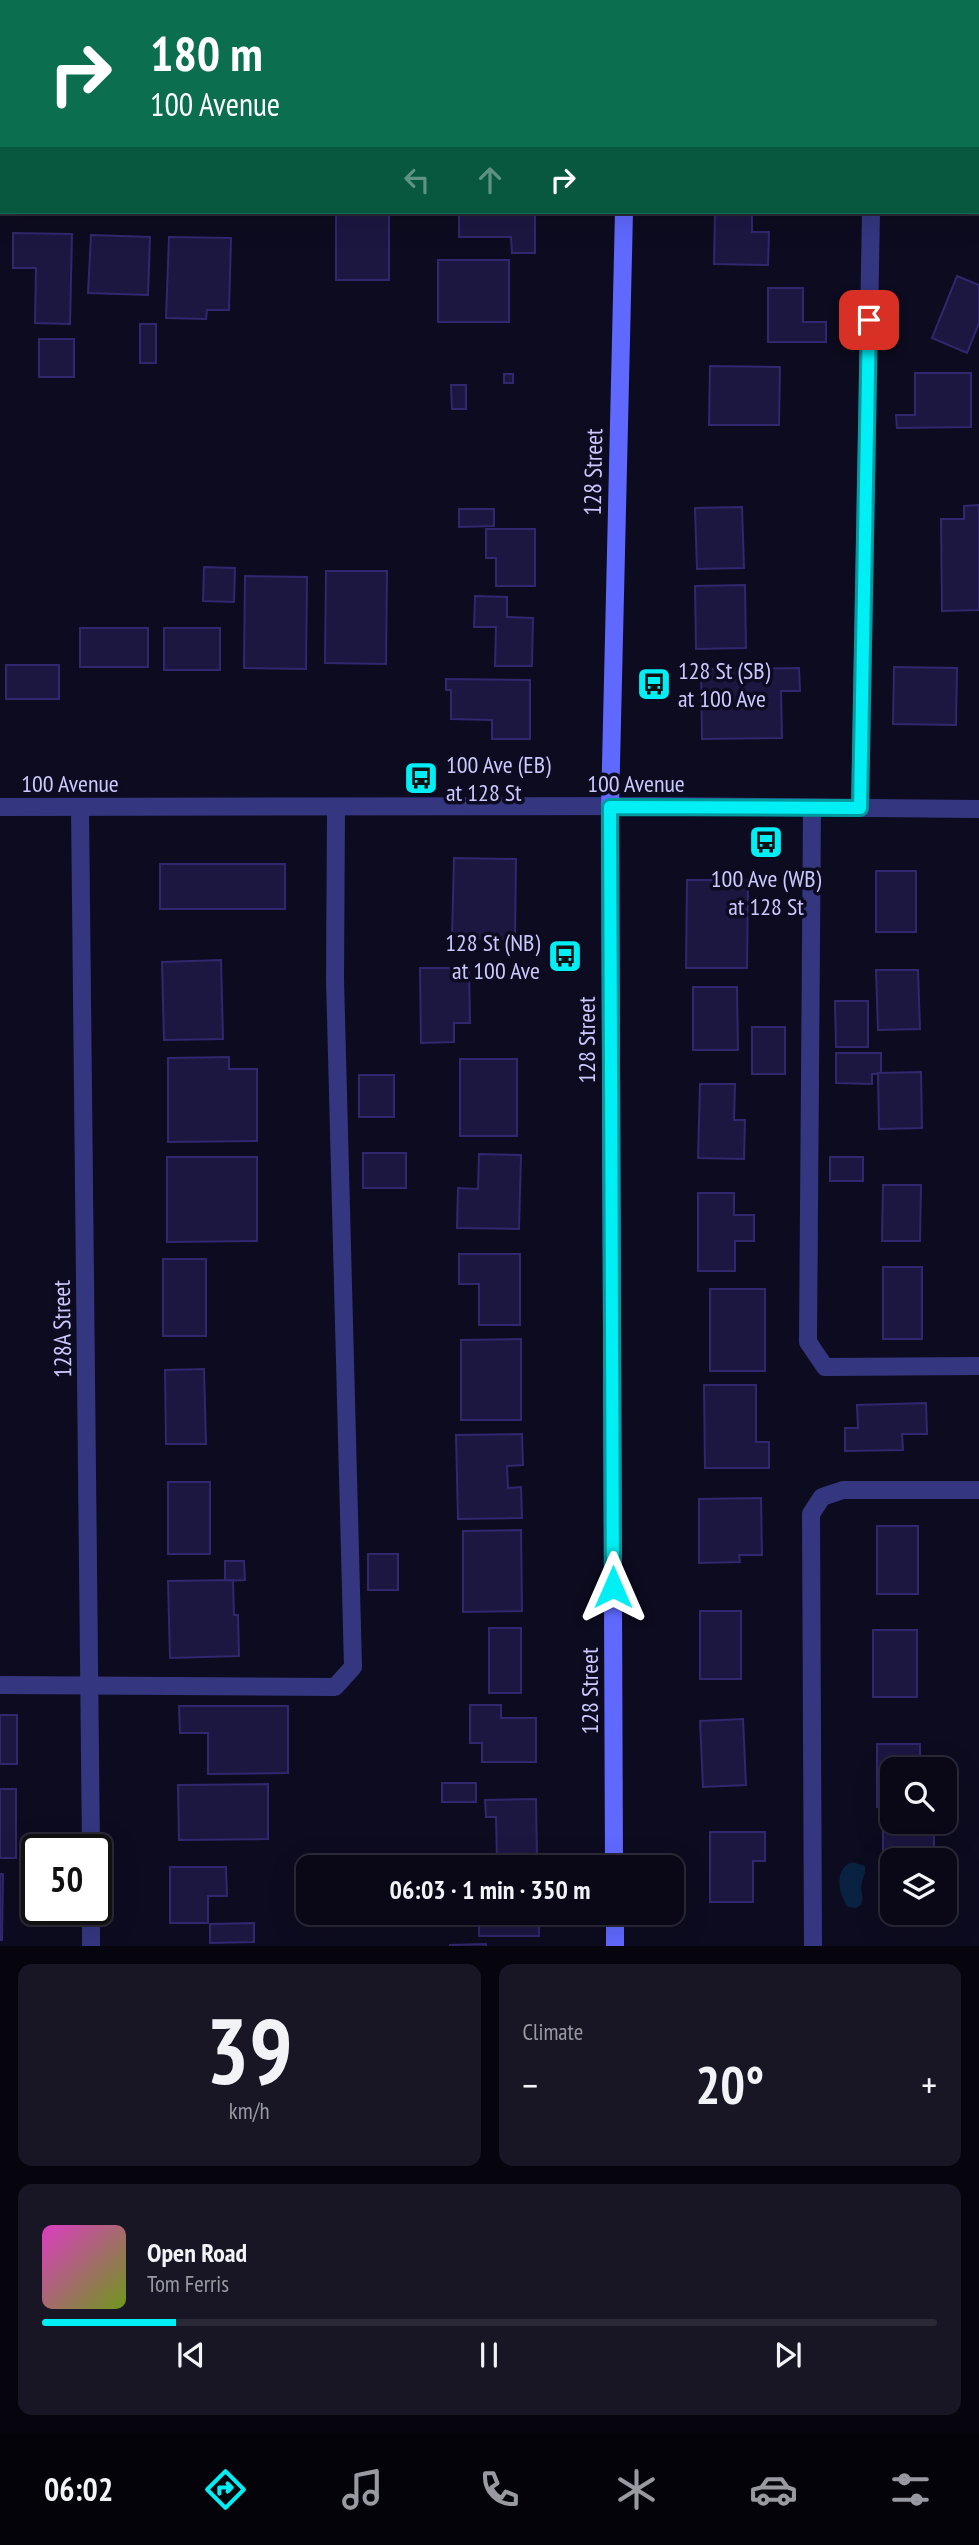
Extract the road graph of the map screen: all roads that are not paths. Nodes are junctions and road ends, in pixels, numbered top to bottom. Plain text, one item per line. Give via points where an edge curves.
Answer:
1 (624, 214) edge
2 (871, 214) edge
3 (0, 807) edge
4 (80, 807) junction
5 (610, 807) junction
6 (336, 808) junction
7 (812, 808) junction
8 (860, 808) junction
9 (979, 809) edge
10 (979, 1366) edge
11 (979, 1490) edge
12 (0, 1685) edge
13 (91, 1686) junction
14 (91, 1834) edge
15 (614, 1855) edge
16 (91, 1925) edge
17 (615, 1925) edge
18 (91, 1946) edge
19 (615, 1946) edge
20 (813, 1946) edge

1 - 5 main road, 128 Street
2 - 8 street
3 - 4 street, 100 Avenue
4 - 6 street, 100 Avenue
4 - 13 street, 128A Street
5 - 6 street, 100 Avenue
5 - 7 street, 100 Avenue
5 - 15 main road, 128 Street
6 - 13 street via 335,979 352,1667 335,1687
7 - 8 street, 100 Avenue
7 - 10 street via 808,1342 825,1367
8 - 9 street, 100 Avenue
11 - 20 street via 843,1490 822,1497 811,1514
12 - 13 street
13 - 14 street, 128A Street
16 - 18 street
17 - 19 main road

